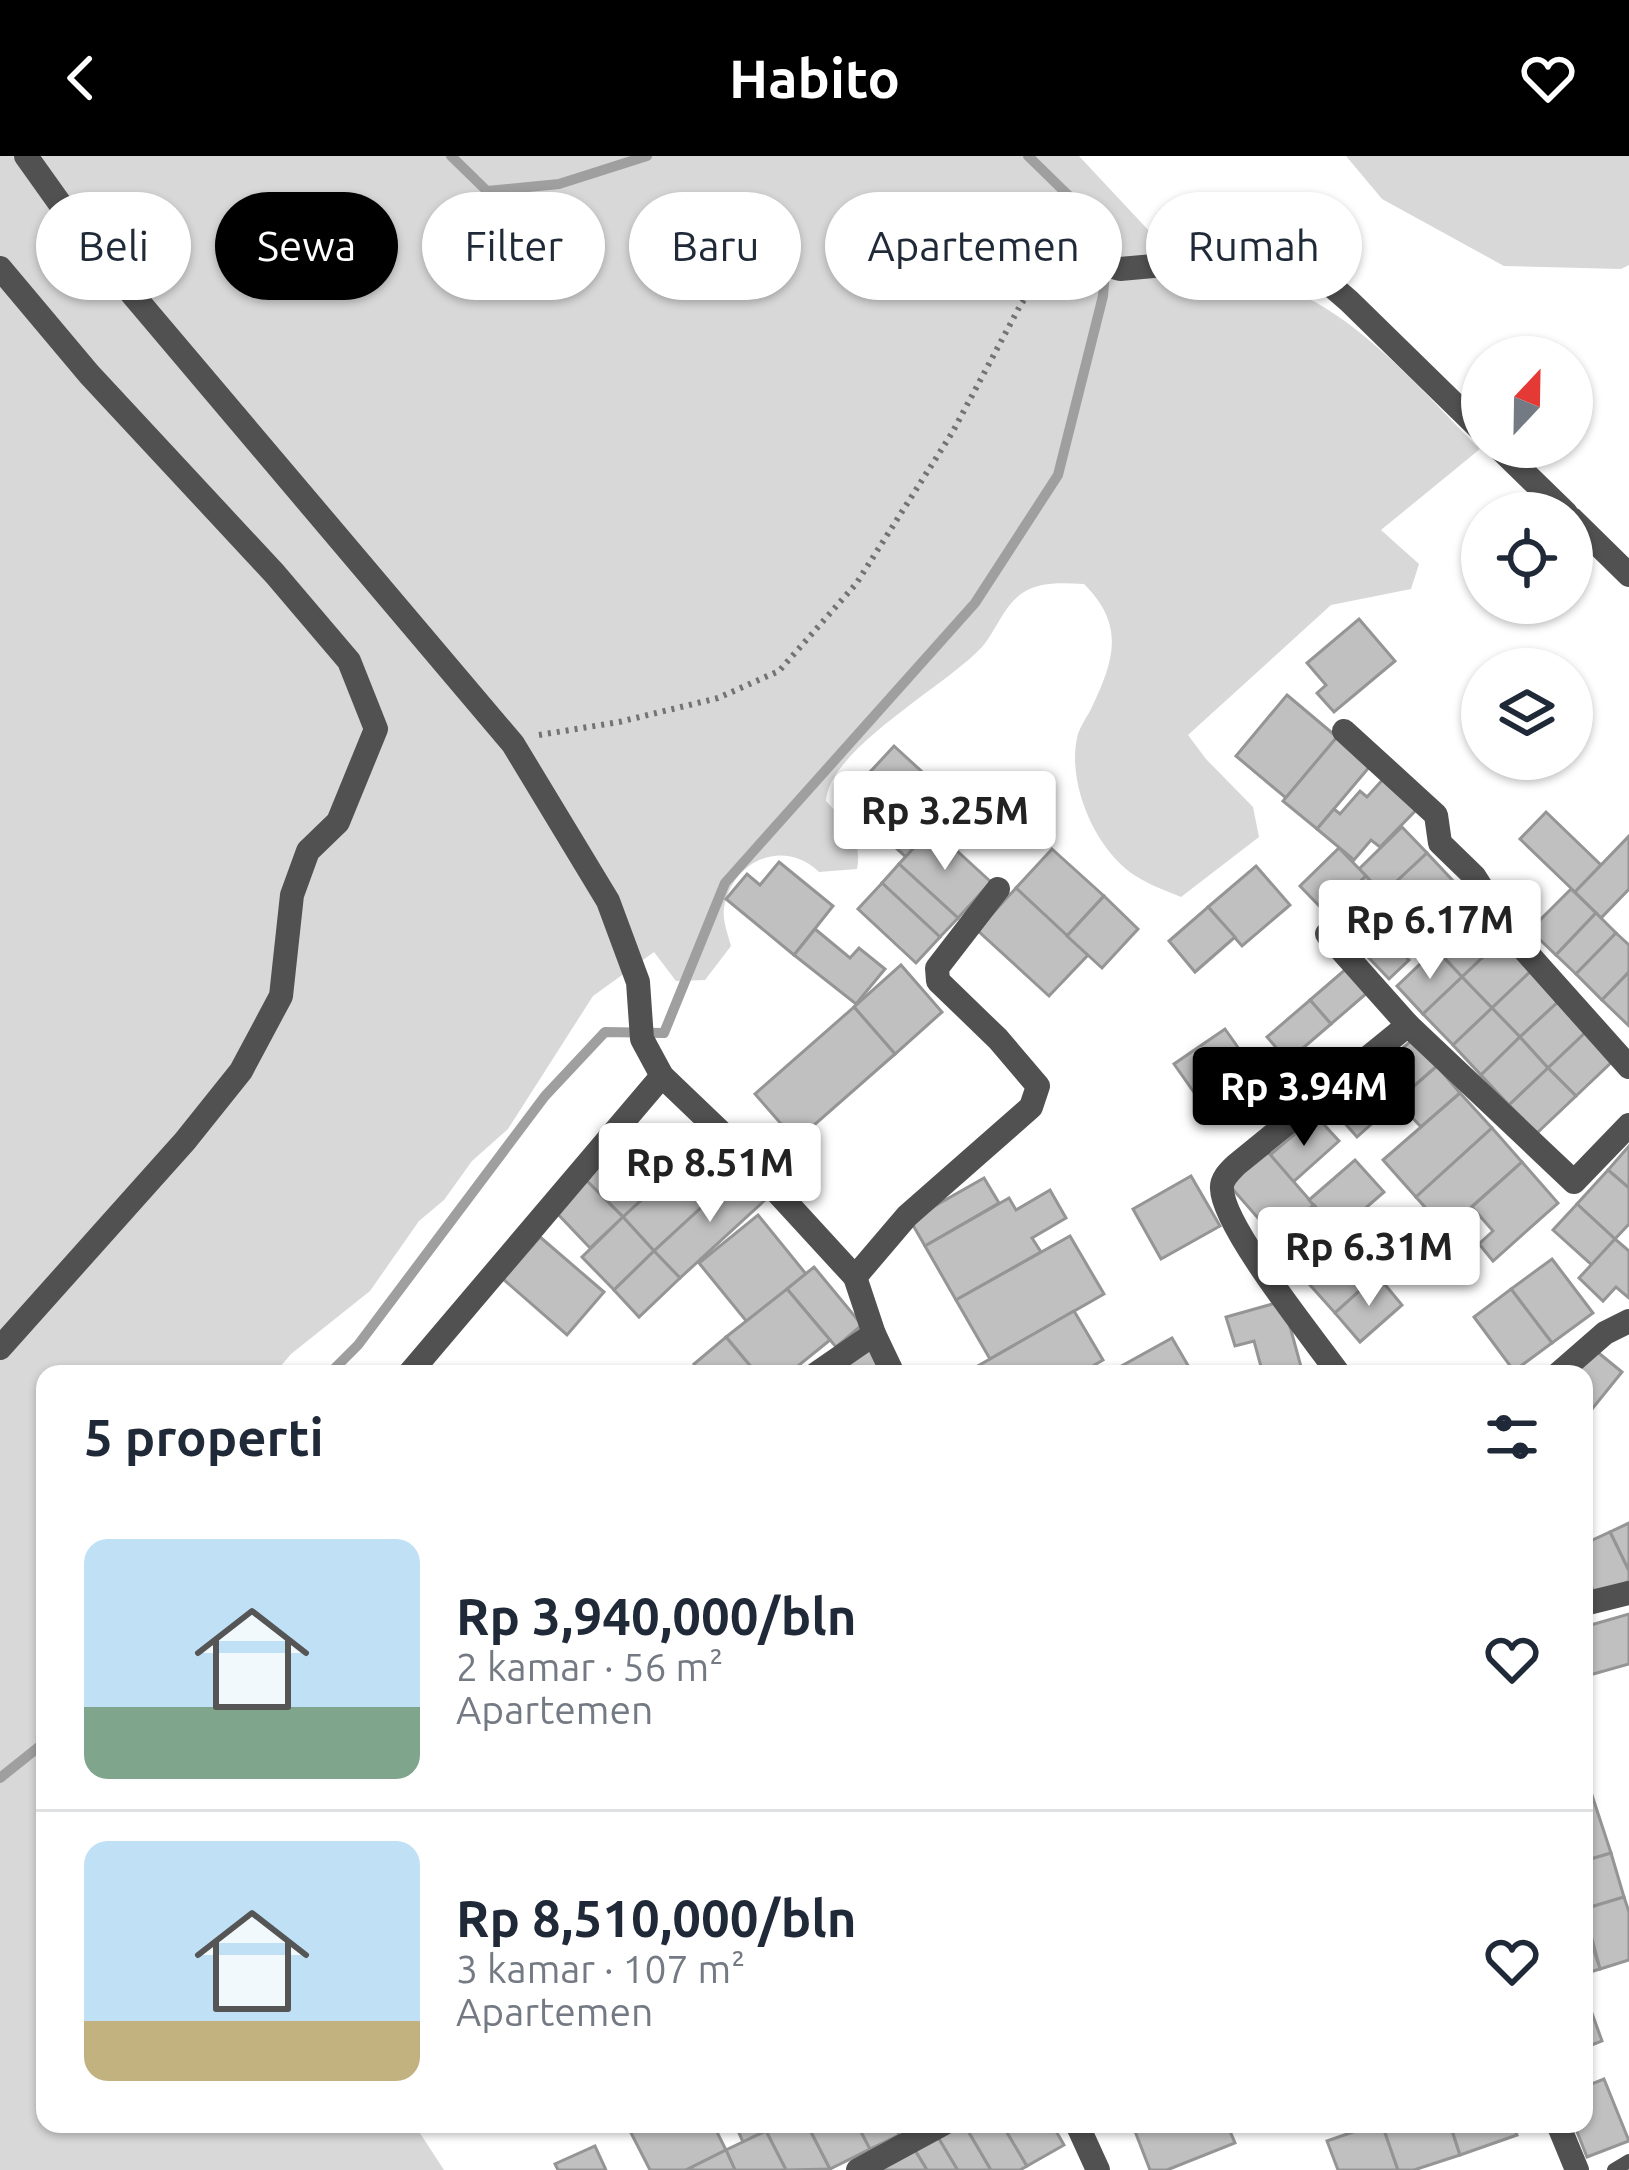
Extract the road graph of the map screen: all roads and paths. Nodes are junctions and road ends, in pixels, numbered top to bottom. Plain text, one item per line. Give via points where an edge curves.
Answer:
1 (26, 156) edge
2 (0, 268) edge
3 (1122, 269) edge
4 (1024, 300) edge
5 (1461, 410) edge
6 (1520, 468) edge
7 (1544, 492) edge
8 (1593, 540) edge
9 (1629, 575) edge
10 (1345, 731) dead end
11 (513, 744) junction
12 (998, 889) dead end
13 (1327, 934) dead end
14 (1408, 1024) junction
15 (1629, 1067) edge
16 (662, 1076) junction
17 (1629, 1125) edge
18 (855, 1277) junction
19 (1629, 1321) edge
20 (874, 1334) junction
21 (0, 1348) edge
22 (417, 1365) edge
23 (829, 1365) edge
24 (889, 1365) edge
25 (1338, 1365) edge
26 (1569, 1365) edge
27 (1629, 1593) edge
28 (1593, 1602) edge
29 (926, 2133) edge
30 (1081, 2133) edge
31 (1562, 2133) edge
32 (1629, 2161) edge
33 (858, 2170) edge
34 (1098, 2170) edge
35 (1577, 2170) edge
36 (1614, 2170) edge

1 - 11 street via 83,236
2 - 21 street via 349,662 376,729 338,822 308,851 292,895 281,997 241,1071
3 - 5 street via 1293,260 1349,301
4 - 11 path via 856,584 779,670 718,698
6 - 7 street
8 - 9 street
10 - 15 street via 1436,815 1440,843
11 - 16 street via 608,901 638,989 642,1039
12 - 18 street via 937,968 938,982 1038,1086 1031,1107 907,1216
13 - 14 street
14 - 17 street via 1574,1182
14 - 25 street via 1222,1182 1239,1230
16 - 18 street
16 - 22 street
18 - 20 street
19 - 26 street
20 - 23 street
20 - 24 street
27 - 28 street
29 - 33 street
30 - 34 street
31 - 35 street
32 - 36 lane

